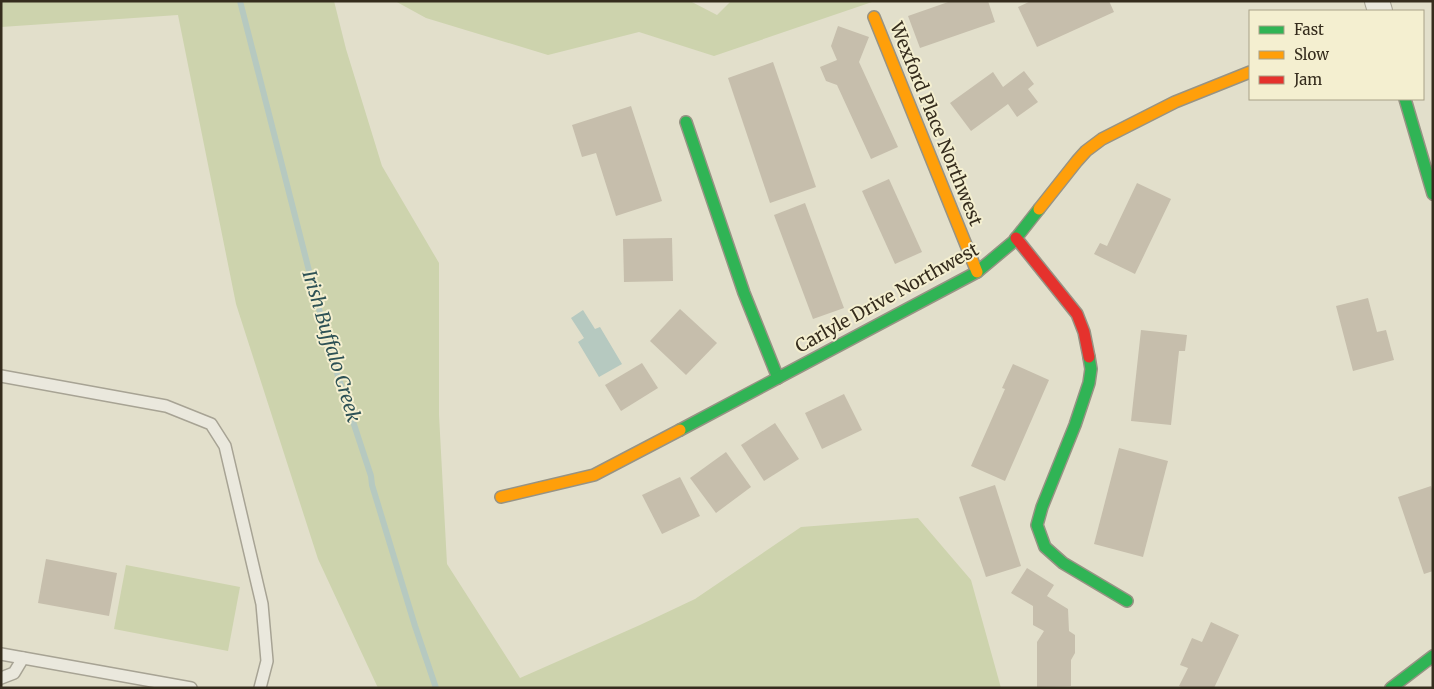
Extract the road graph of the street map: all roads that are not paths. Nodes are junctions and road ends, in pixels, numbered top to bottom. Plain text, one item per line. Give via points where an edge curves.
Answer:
1 (874, 17) dead end
2 (1249, 72) edge
3 (1405, 100) edge
4 (686, 122) dead end
5 (1433, 194) edge
6 (1016, 238) junction
7 (977, 272) junction
8 (1, 376) edge
9 (778, 378) junction
10 (501, 497) dead end
11 (1127, 601) dead end
12 (1, 654) edge
13 (1433, 656) edge
14 (23, 658) junction
15 (1, 678) edge
16 (191, 688) edge
17 (260, 688) edge
18 (1391, 688) edge

1 - 7 street, Wexford Place Northwest
2 - 6 street, Carlyle Drive Northwest via 1166,105 1106,136 1068,171
3 - 5 street
4 - 9 street via 744,293
6 - 7 street, Carlyle Drive Northwest
6 - 11 street via 1077,314 1091,369 1075,425 1037,525 1044,548
7 - 9 street, Carlyle Drive Northwest
8 - 17 lane via 166,406 211,424 224,446 262,604 267,661
9 - 10 street, Carlyle Drive Northwest via 594,475
12 - 14 lane
13 - 18 street
14 - 15 lane via 14,673
14 - 16 lane

